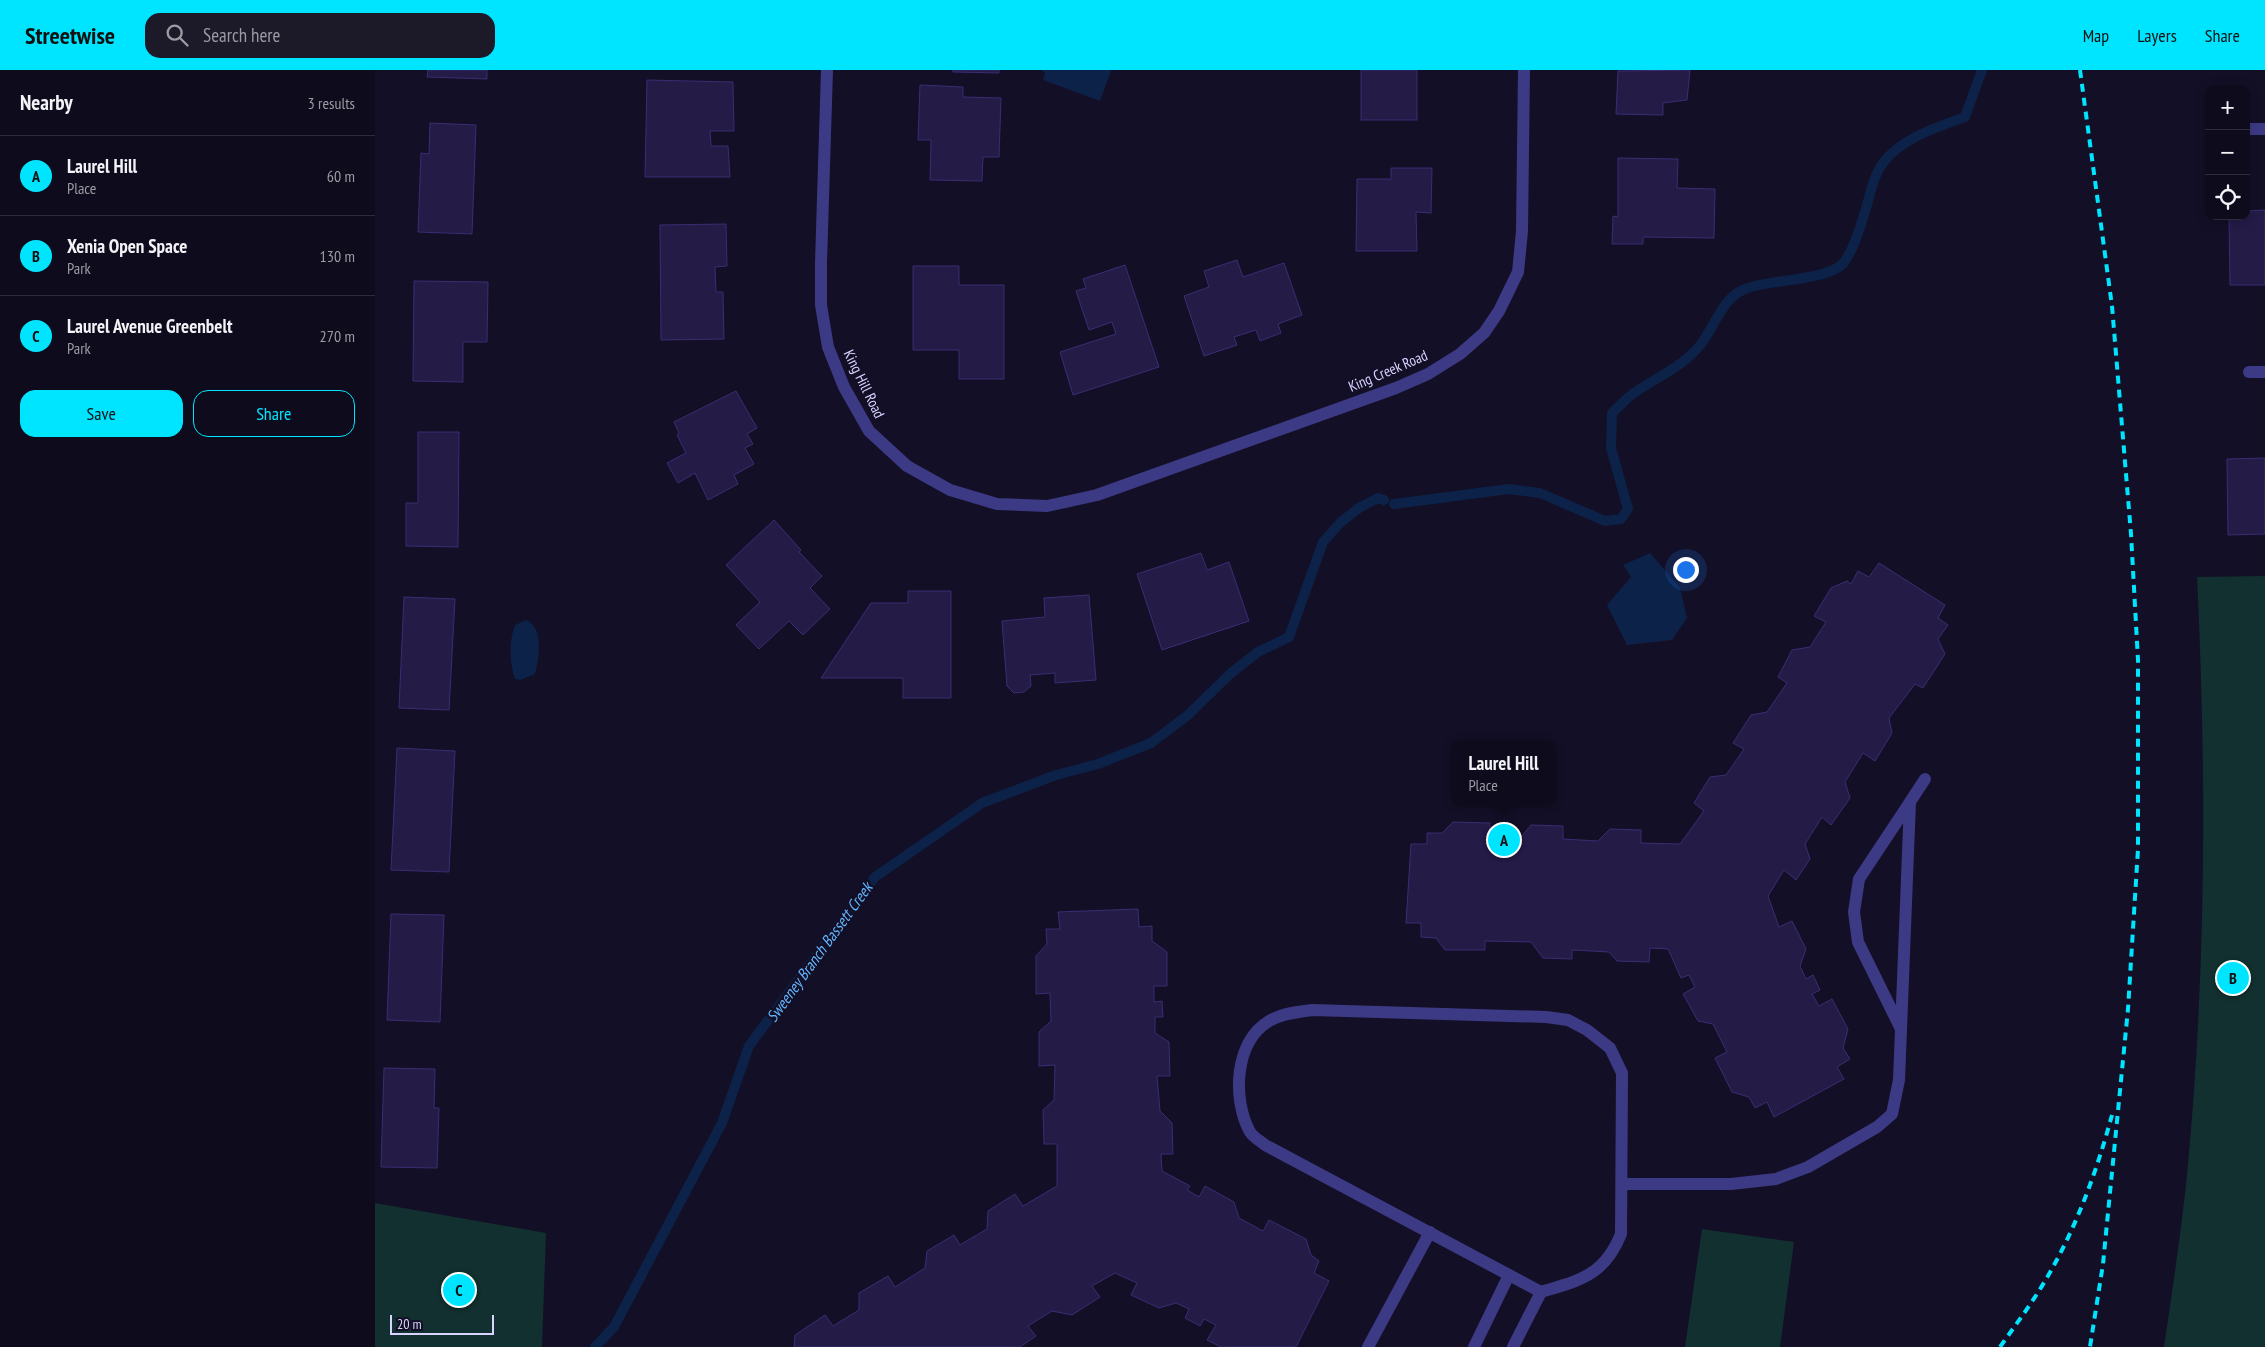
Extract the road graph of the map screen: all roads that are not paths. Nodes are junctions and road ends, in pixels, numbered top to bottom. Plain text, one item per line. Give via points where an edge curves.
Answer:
1 (827, 70) edge
2 (1525, 70) edge
3 (2250, 129) edge
4 (2265, 129) edge
5 (2249, 372) dead end
6 (2265, 372) edge
7 (1097, 495) joint
8 (1925, 779) dead end
9 (1910, 802) junction
10 (1900, 1027) junction
11 (1622, 1184) junction
12 (1430, 1232) junction
13 (1509, 1275) junction
14 (1541, 1292) junction
15 (1368, 1347) edge
16 (1474, 1347) edge
17 (1513, 1347) edge

1 - 7 street, King Hill Road via 821,305 828,347 844,387 869,431 914,470 950,490 997,504 1047,506
2 - 7 street, King Creek Road via 1518,272 1484,333 1460,354 1428,374
3 - 4 street
5 - 6 street
8 - 9 street
9 - 10 street
9 - 10 street via 1859,879 1854,912 1858,942
10 - 11 street via 1899,1080 1892,1114 1877,1127 1807,1167 1776,1179 1731,1184
11 - 12 street via 1622,1073 1610,1048 1568,1020 1312,1010 1270,1020 1255,1034 1243,1057 1239,1081 1244,1117 1251,1134 1265,1145
11 - 14 street via 1621,1234 1613,1253 1599,1268 1578,1280
12 - 13 street
12 - 15 street
13 - 14 street
13 - 16 street
14 - 17 street

